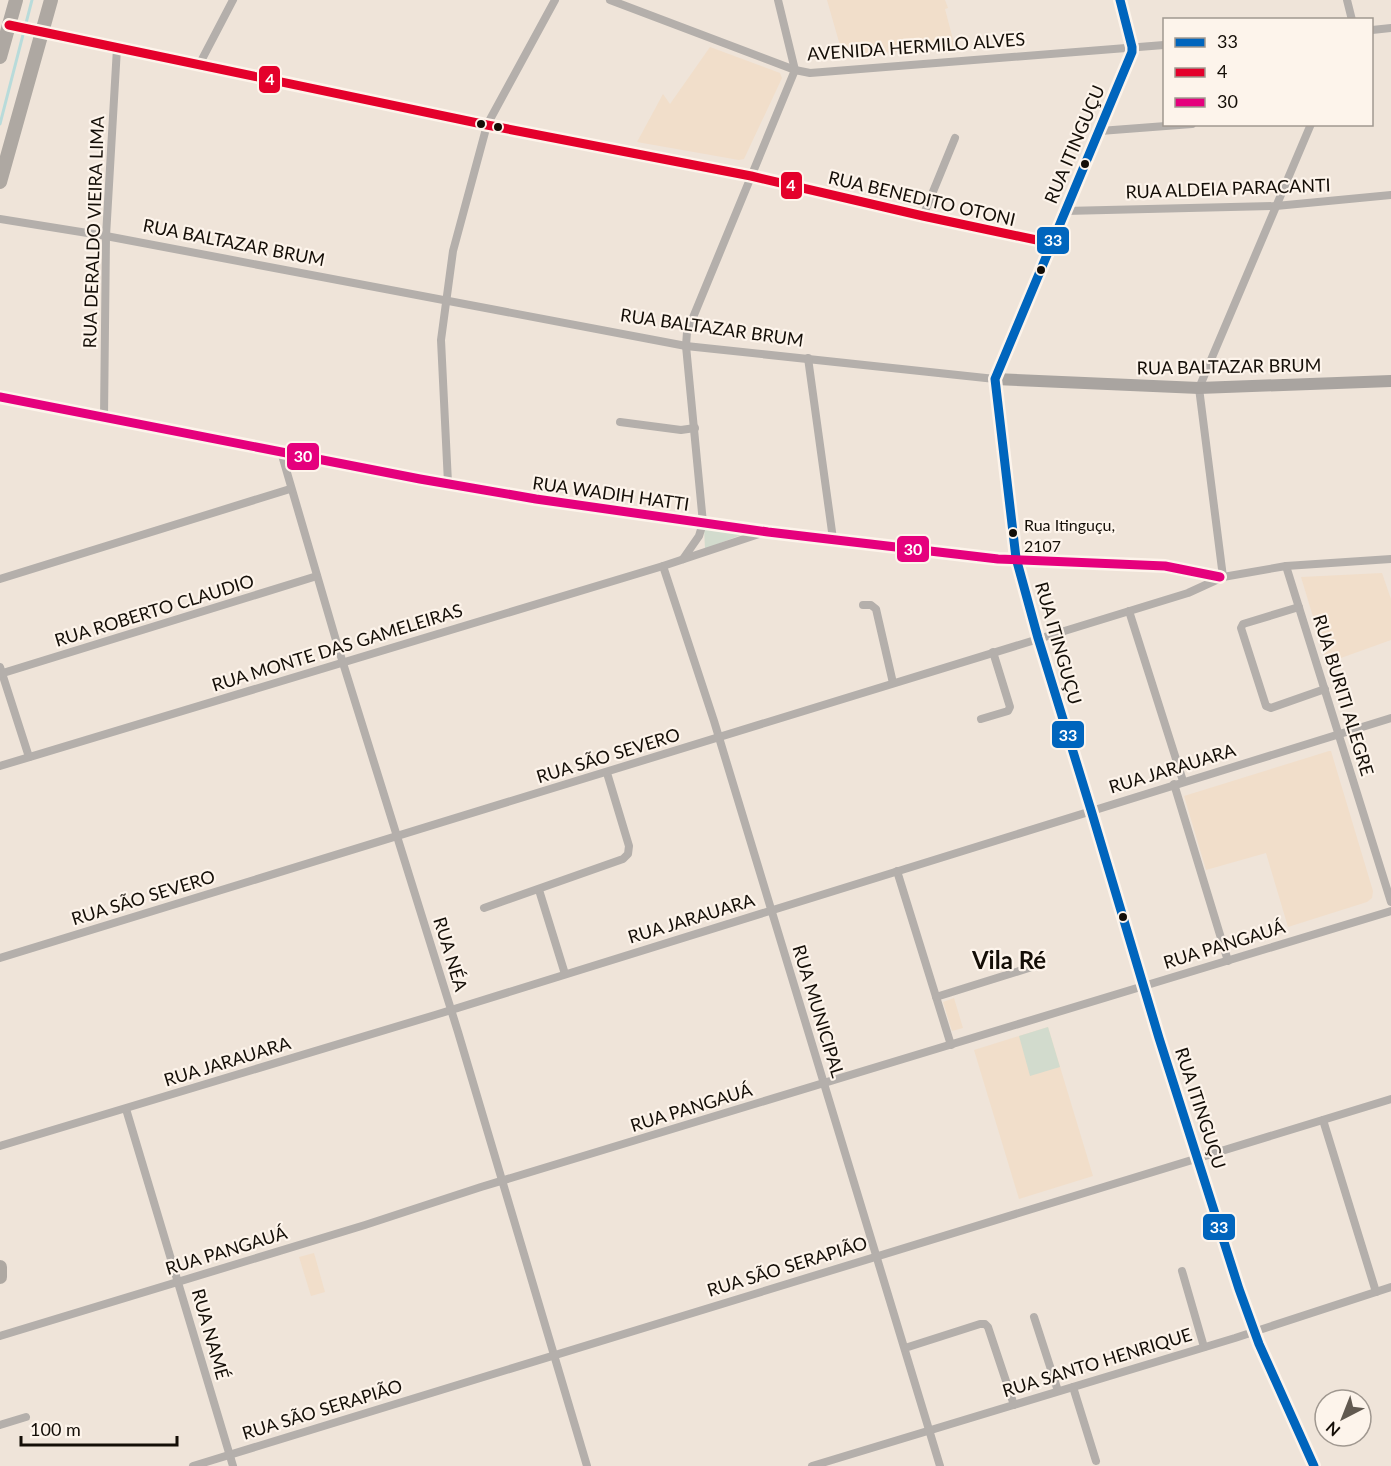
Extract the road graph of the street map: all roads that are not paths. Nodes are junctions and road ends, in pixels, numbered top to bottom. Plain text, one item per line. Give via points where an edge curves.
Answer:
1 (16, 0) edge
2 (51, 0) edge
3 (233, 0) edge
4 (555, 0) edge
5 (610, 0) edge
6 (778, 0) edge
7 (1120, 0) edge
8 (1347, 0) edge
9 (1352, 18) edge
10 (13, 26) junction
11 (1391, 28) edge
12 (1373, 30) edge
13 (36, 31) junction
14 (1163, 45) edge
15 (1132, 47) junction
16 (117, 48) junction
17 (0, 57) edge
18 (199, 65) junction
19 (795, 70) junction
20 (487, 126) junction
21 (1166, 126) edge
22 (1310, 126) edge
23 (1100, 131) junction
24 (955, 138) dead end
25 (751, 176) junction
26 (0, 182) edge
27 (1391, 195) edge
28 (1276, 206) junction
29 (1065, 211) junction
30 (923, 216) junction
31 (0, 219) edge
32 (106, 236) junction
33 (1052, 243) junction
34 (445, 301) junction
35 (686, 346) junction
36 (808, 358) junction
37 (995, 379) junction
38 (1391, 381) edge
39 (1199, 388) junction
40 (0, 397) edge
41 (104, 418) junction
42 (620, 422) dead end
43 (695, 428) junction
44 (281, 452) junction
45 (448, 483) junction
46 (290, 489) junction
47 (703, 523) junction
48 (768, 532) junction
49 (833, 539) junction
50 (1016, 558) junction
51 (1391, 559) edge
52 (683, 560) junction
53 (663, 566) junction
54 (1286, 566) junction
55 (317, 576) junction
56 (1223, 577) junction
57 (0, 579) edge
58 (862, 605) dead end
59 (1299, 607) junction
60 (1129, 611) junction
61 (1038, 638) junction
62 (993, 652) junction
63 (343, 663) junction
64 (1, 672) edge
65 (894, 683) junction
66 (1325, 689) junction
67 (1391, 718) edge
68 (981, 719) dead end
69 (1338, 733) junction
70 (719, 737) junction
71 (29, 757) junction
72 (0, 766) edge
73 (607, 773) junction
74 (1178, 783) junction
75 (1091, 810) junction
76 (398, 836) junction
77 (897, 871) junction
78 (540, 890) junction
79 (1391, 902) edge
80 (484, 908) dead end
81 (771, 910) junction
82 (1391, 911) edge
83 (0, 958) edge
84 (1228, 961) junction
85 (1032, 967) dead end
86 (565, 974) junction
87 (1144, 985) junction
88 (936, 997) junction
89 (451, 1010) junction
90 (951, 1045) junction
91 (824, 1084) junction
92 (1391, 1099) edge
93 (126, 1109) junction
94 (1323, 1120) junction
95 (0, 1146) edge
96 (1198, 1158) junction
97 (501, 1181) junction
98 (876, 1257) junction
99 (0, 1267) edge
100 (1182, 1271) dead end
101 (0, 1277) edge
102 (178, 1281) junction
103 (1391, 1287) edge
104 (1376, 1292) junction
105 (1034, 1317) dead end
106 (1255, 1331) junction
107 (0, 1336) edge
108 (1204, 1347) junction
109 (905, 1348) junction
110 (553, 1355) junction
111 (1073, 1387) junction
112 (1058, 1391) junction
113 (1014, 1405) junction
114 (26, 1417) dead end
115 (0, 1425) edge
116 (929, 1430) junction
117 (230, 1455) junction
118 (1096, 1461) dead end
119 (193, 1466) edge
120 (233, 1466) edge
121 (587, 1466) edge
122 (812, 1466) edge
123 (940, 1466) edge
124 (1314, 1466) edge

1 - 10 main road
2 - 13 main road
3 - 18 street
4 - 20 street
5 - 19 street, AVENIDA HERMILO ALVES
6 - 19 street
7 - 15 main road
8 - 9 street
10 - 13 street, RUA BENEDITO OTONI
10 - 17 main road
11 - 12 street
13 - 16 street, RUA BENEDITO OTONI
13 - 26 main road
14 - 15 street, AVENIDA HERMILO ALVES
15 - 19 street, AVENIDA HERMILO ALVES via 813,73
15 - 23 main road, RUA ITINGUÇU
16 - 18 street, RUA BENEDITO OTONI
16 - 32 street, RUA DERALDO VIEIRA LIMA
18 - 20 street, RUA BENEDITO OTONI
19 - 25 street
20 - 25 street, RUA BENEDITO OTONI
20 - 34 street via 453,251
21 - 23 street
22 - 28 street
23 - 29 main road, RUA ITINGUÇU
24 - 30 street
25 - 30 street, RUA BENEDITO OTONI
25 - 35 street via 689,326
27 - 28 street, RUA ALDEIA PARACANTI
28 - 29 street, RUA ALDEIA PARACANTI
28 - 39 street
29 - 33 main road, RUA ITINGUÇU
30 - 33 street, RUA BENEDITO OTONI
31 - 32 street, RUA BALTAZAR BRUM
32 - 34 street, RUA BALTAZAR BRUM
32 - 41 street, RUA DERALDO VIEIRA LIMA
33 - 37 main road, RUA ITINGUÇU
34 - 35 street, RUA BALTAZAR BRUM
34 - 45 street via 441,359
35 - 36 street, RUA BALTAZAR BRUM
35 - 43 street
36 - 37 street, RUA BALTAZAR BRUM
36 - 49 street
37 - 39 main road, RUA BALTAZAR BRUM
37 - 50 main road, RUA ITINGUÇU
38 - 39 main road, RUA BALTAZAR BRUM
39 - 56 street
40 - 41 street, RUA WADIH HATTI
41 - 44 street, RUA WADIH HATTI
42 - 43 street via 681,430
43 - 47 street
44 - 45 street, RUA WADIH HATTI
44 - 46 street, RUA NÉA
45 - 47 street, RUA WADIH HATTI
46 - 55 street, RUA NÉA
46 - 57 street
47 - 48 street, RUA WADIH HATTI
47 - 52 street
48 - 49 street, RUA WADIH HATTI
48 - 52 street, RUA MONTE DAS GAMELEIRAS
49 - 50 street, RUA WADIH HATTI
50 - 56 street, RUA WADIH HATTI via 1166,566
50 - 61 main road, RUA ITINGUÇU
51 - 54 street
52 - 53 street, RUA MONTE DAS GAMELEIRAS
53 - 63 street, RUA MONTE DAS GAMELEIRAS
53 - 70 street, RUA MUNICIPAL
54 - 56 street
54 - 59 street, RUA BURITI ALEGRE
55 - 63 street, RUA NÉA
55 - 64 street, RUA ROBERTO CLAUDIO
56 - 60 street, RUA SÃO SEVERO via 1188,593
58 - 65 street via 876,609
59 - 66 street, RUA BURITI ALEGRE
59 - 66 street via 1241,626 1266,706 1271,708
60 - 61 street, RUA SÃO SEVERO
60 - 74 street
61 - 62 street, RUA SÃO SEVERO
61 - 75 main road, RUA ITINGUÇU
62 - 65 street, RUA SÃO SEVERO
62 - 68 street via 1010,707
63 - 71 street, RUA MONTE DAS GAMELEIRAS
63 - 76 street, RUA NÉA
64 - 71 street
65 - 70 street, RUA SÃO SEVERO
66 - 69 street, RUA BURITI ALEGRE
67 - 69 street, RUA JARAUARA
69 - 74 street, RUA JARAUARA
69 - 79 street, RUA BURITI ALEGRE
70 - 73 street, RUA SÃO SEVERO
70 - 81 street, RUA MUNICIPAL
71 - 72 street, RUA MONTE DAS GAMELEIRAS
73 - 76 street, RUA SÃO SEVERO
73 - 78 street via 628,854 615,863
74 - 75 street, RUA JARAUARA
74 - 84 street
75 - 77 street, RUA JARAUARA
75 - 87 main road, RUA ITINGUÇU
76 - 83 street, RUA SÃO SEVERO
76 - 89 street, RUA NÉA
77 - 81 street, RUA JARAUARA
77 - 88 street
78 - 80 street
78 - 86 street
81 - 86 street, RUA JARAUARA
81 - 91 street, RUA MUNICIPAL
82 - 84 street, RUA PANGAUÁ
84 - 87 street, RUA PANGAUÁ
85 - 88 street
86 - 89 street, RUA JARAUARA
87 - 90 street, RUA PANGAUÁ
87 - 96 main road, RUA ITINGUÇU
88 - 90 street
89 - 93 street, RUA JARAUARA
89 - 97 street, RUA NÉA
90 - 91 street, RUA PANGAUÁ
91 - 97 street, RUA PANGAUÁ
91 - 98 street, RUA MUNICIPAL
92 - 94 street, RUA SÃO SERAPIÃO
93 - 95 street, RUA JARAUARA
93 - 102 street, RUA NAMÉ
94 - 96 street, RUA SÃO SERAPIÃO
94 - 104 street
96 - 98 street, RUA SÃO SERAPIÃO
96 - 106 main road, RUA ITINGUÇU
97 - 102 street, RUA PANGAUÁ
97 - 110 street, RUA NÉA
98 - 109 street, RUA MUNICIPAL
98 - 110 street, RUA SÃO SERAPIÃO
99 - 101 main road
100 - 108 street
102 - 107 street, RUA PANGAUÁ
102 - 117 street, RUA NAMÉ
103 - 104 street, RUA SANTO HENRIQUE
104 - 106 street, RUA SANTO HENRIQUE
105 - 112 street
106 - 108 street, RUA SANTO HENRIQUE
106 - 124 main road, RUA ITINGUÇU
108 - 111 street, RUA SANTO HENRIQUE
109 - 113 street via 985,1324
109 - 116 street, RUA MUNICIPAL
110 - 117 street, RUA SÃO SERAPIÃO
110 - 121 street, RUA NÉA
111 - 112 street, RUA SANTO HENRIQUE
111 - 118 street
112 - 113 street, RUA SANTO HENRIQUE
113 - 116 street, RUA SANTO HENRIQUE
114 - 115 street
116 - 122 street, RUA SANTO HENRIQUE
116 - 123 street, RUA MUNICIPAL
117 - 119 street, RUA SÃO SERAPIÃO
117 - 120 street, RUA NAMÉ

